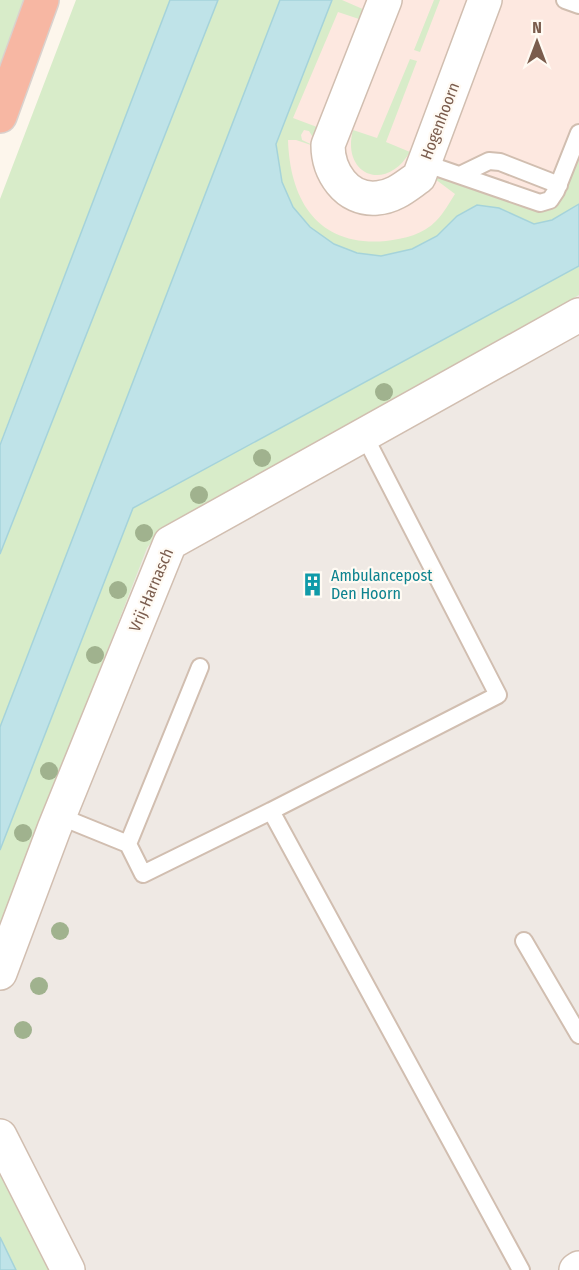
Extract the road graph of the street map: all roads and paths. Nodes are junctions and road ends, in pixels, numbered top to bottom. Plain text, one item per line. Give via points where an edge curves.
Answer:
1 (42, 0) edge
2 (386, 0) edge
3 (485, 0) edge
4 (565, 0) edge
5 (579, 5) edge
6 (0, 116) edge
7 (579, 133) edge
8 (424, 163) junction
9 (460, 175) junction
10 (559, 184) junction
11 (579, 315) edge
12 (364, 435) junction
13 (200, 667) dead end
14 (271, 811) junction
15 (59, 816) junction
16 (128, 844) junction
17 (524, 941) dead end
18 (0, 973) edge
19 (579, 1035) edge
20 (0, 1136) edge
21 (68, 1270) edge
22 (521, 1270) edge

1 - 6 highway
2 - 8 street, Hogenhoorn via 333,127 328,161 335,178 356,194 376,199 399,192 419,177
3 - 8 street, Hogenhoorn
4 - 5 lane
7 - 10 lane
8 - 9 lane
9 - 10 lane via 489,161
9 - 10 lane via 540,203 550,200
11 - 12 street, Vrij-Harnasch
12 - 14 lane via 498,695
12 - 15 street, Vrij-Harnasch via 170,543
13 - 16 lane
14 - 16 lane via 144,874
14 - 22 lane
15 - 16 lane
15 - 18 street, Vrij-Harnasch
17 - 19 lane
20 - 21 street

